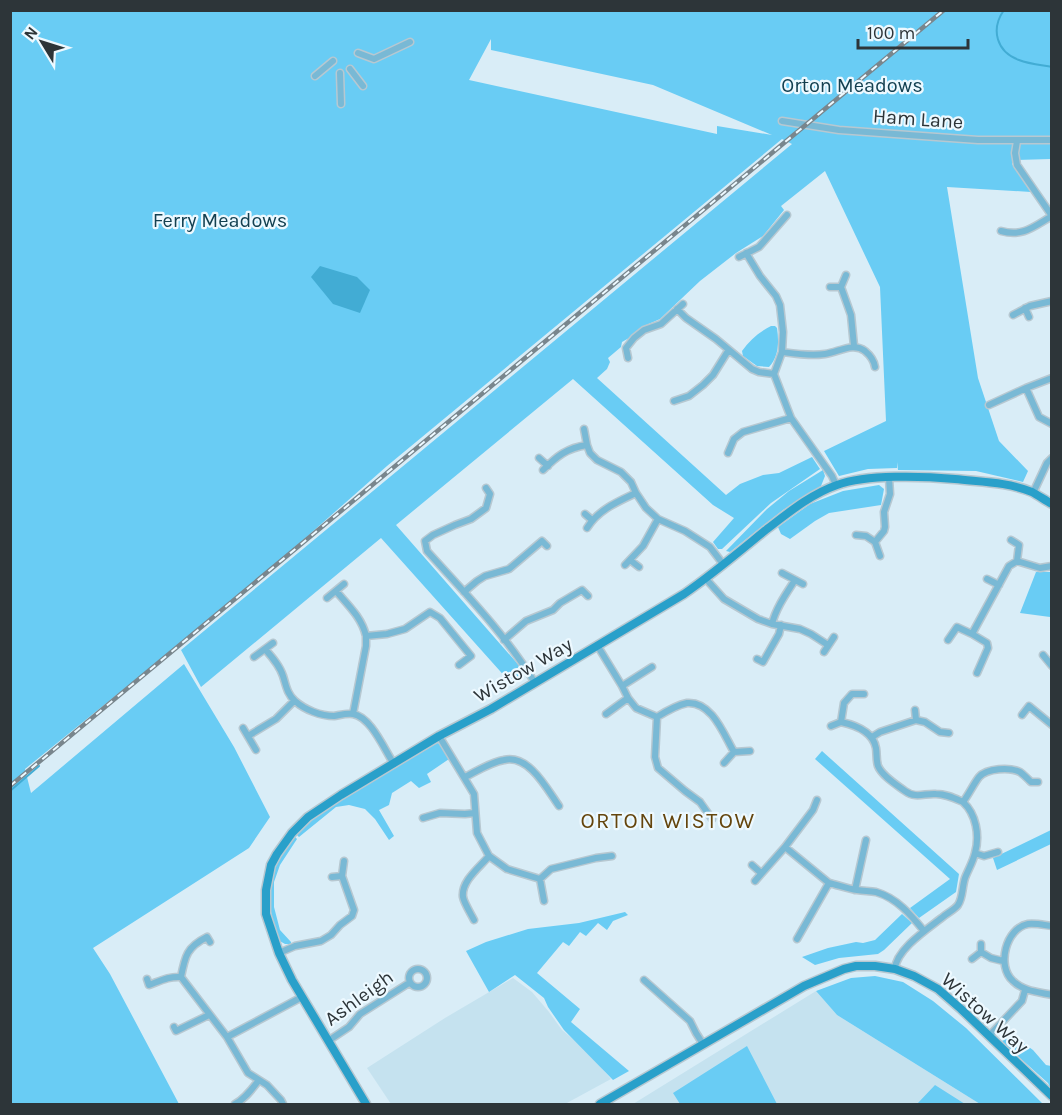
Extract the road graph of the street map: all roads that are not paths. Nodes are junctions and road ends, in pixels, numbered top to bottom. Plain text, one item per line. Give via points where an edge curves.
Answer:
1 (410, 42) dead end
2 (358, 52) dead end
3 (333, 61) dead end
4 (350, 69) dead end
5 (340, 73) dead end
6 (315, 76) dead end
7 (363, 86) dead end
8 (341, 104) dead end
9 (782, 122) dead end
10 (1052, 140) edge
11 (1017, 141) junction
12 (787, 215) dead end
13 (1052, 216) edge
14 (1001, 231) dead end
15 (746, 253) junction
16 (739, 257) dead end
17 (846, 275) dead end
18 (830, 287) dead end
19 (841, 287) junction
20 (1052, 301) edge
21 (683, 304) dead end
22 (1025, 308) junction
23 (677, 309) junction
24 (1013, 315) dead end
25 (1029, 317) dead end
26 (854, 346) junction
27 (728, 351) junction
28 (782, 352) junction
29 (628, 358) dead end
30 (875, 367) dead end
31 (774, 374) junction
32 (1052, 378) edge
33 (1026, 388) junction
34 (674, 401) dead end
35 (989, 405) dead end
36 (791, 418) junction
37 (1052, 424) edge
38 (585, 429) dead end
39 (587, 446) junction
40 (728, 453) dead end
41 (540, 458) dead end
42 (1052, 458) edge
43 (889, 478) junction
44 (836, 485) junction
45 (491, 492) dead end
46 (1033, 493) junction
47 (636, 494) junction
48 (1052, 504) edge
49 (585, 514) dead end
50 (658, 519) junction
51 (592, 520) junction
52 (587, 528) dead end
53 (856, 535) dead end
54 (536, 536) dead end
55 (1011, 540) dead end
56 (875, 542) junction
57 (880, 556) dead end
58 (1017, 561) junction
59 (723, 564) junction
60 (1052, 566) edge
61 (639, 567) dead end
62 (782, 573) dead end
63 (706, 579) junction
64 (987, 579) dead end
65 (795, 580) junction
66 (344, 584) dead end
67 (803, 584) dead end
68 (999, 585) junction
69 (336, 591) junction
70 (464, 592) junction
71 (588, 596) dead end
72 (327, 598) dead end
73 (772, 624) junction
74 (781, 626) junction
75 (972, 634) junction
76 (366, 636) junction
77 (834, 637) dead end
78 (504, 640) junction
79 (948, 640) dead end
80 (273, 643) dead end
81 (597, 645) junction
82 (828, 645) junction
83 (265, 649) junction
84 (824, 652) dead end
85 (1043, 655) dead end
86 (254, 657) dead end
87 (758, 659) dead end
88 (459, 665) dead end
89 (1052, 666) edge
90 (652, 667) dead end
91 (977, 673) dead end
92 (535, 683) junction
93 (622, 686) junction
94 (864, 694) dead end
95 (628, 698) junction
96 (294, 701) junction
97 (915, 710) dead end
98 (353, 714) junction
99 (606, 714) dead end
100 (1022, 715) dead end
101 (657, 717) junction
102 (916, 720) junction
103 (841, 722) junction
104 (1052, 725) edge
105 (831, 726) dead end
106 (243, 728) dead end
107 (950, 733) dead end
108 (248, 736) junction
109 (439, 736) junction
110 (872, 737) junction
111 (256, 750) dead end
112 (750, 751) dead end
113 (734, 752) junction
114 (724, 763) dead end
115 (394, 764) junction
116 (465, 777) junction
117 (1029, 790) dead end
118 (816, 800) dead end
119 (963, 802) junction
120 (559, 806) dead end
121 (813, 810) junction
122 (475, 813) junction
123 (820, 814) dead end
124 (423, 818) dead end
125 (712, 819) dead end
126 (866, 840) dead end
127 (785, 847) junction
128 (854, 851) dead end
129 (999, 852) dead end
130 (863, 853) junction
131 (975, 853) junction
132 (489, 856) junction
133 (612, 856) dead end
134 (344, 861) dead end
135 (752, 865) dead end
136 (761, 873) junction
137 (342, 876) junction
138 (332, 877) dead end
139 (540, 879) junction
140 (755, 881) dead end
141 (829, 883) junction
142 (855, 890) junction
143 (544, 901) dead end
144 (474, 920) dead end
145 (798, 920) dead end
146 (805, 924) junction
147 (1052, 926) edge
148 (924, 931) junction
149 (797, 939) dead end
150 (210, 942) dead end
151 (981, 944) dead end
152 (981, 952) junction
153 (279, 953) junction
154 (972, 959) dead end
155 (1004, 961) junction
156 (895, 969) junction
157 (181, 977) junction
158 (644, 980) dead end
159 (409, 983) dead end
160 (149, 985) dead end
161 (1025, 990) junction
162 (1052, 995) edge
163 (302, 997) junction
164 (209, 1015) junction
165 (176, 1031) dead end
166 (989, 1036) junction
167 (227, 1037) junction
168 (328, 1041) junction
169 (703, 1044) junction
170 (259, 1080) junction
171 (1052, 1096) edge
172 (235, 1104) edge
173 (283, 1104) edge
174 (366, 1104) edge
175 (600, 1104) edge

1 - 2 street via 374,59
3 - 6 street
4 - 7 street
5 - 8 street
9 - 11 street, Ham Lane via 839,130
10 - 11 street, Ham Lane
11 - 13 street via 1017,165
12 - 15 street via 759,247
13 - 14 street via 1011,237
15 - 16 street
15 - 28 street via 780,305
17 - 19 street
18 - 19 street
19 - 26 street via 851,315
20 - 22 street
21 - 23 street
22 - 24 street
22 - 25 street
23 - 27 street
23 - 29 street via 661,324 634,338 626,348
26 - 28 street via 827,354
26 - 30 street via 869,354
27 - 31 street via 752,369
27 - 34 street via 704,385
28 - 31 street
31 - 36 street
32 - 33 street
33 - 35 street
33 - 37 street via 1039,417
36 - 40 street via 743,432 734,439
36 - 44 street
38 - 39 street
39 - 41 street via 561,453 545,468
39 - 47 street via 597,460 621,472
42 - 46 street
43 - 44 street, Wistow Way
43 - 46 street, Wistow Way via 958,479 1016,486
43 - 56 street via 885,530
44 - 59 street, Wistow Way via 792,509
45 - 70 street via 486,508 425,541 427,551
46 - 48 street, Wistow Way
47 - 50 street
47 - 51 street
49 - 51 street
50 - 59 street via 710,547
50 - 61 street via 628,563
51 - 52 street
53 - 56 street
54 - 70 street via 544,544 509,569 485,576
55 - 58 street via 1018,545
56 - 57 street
58 - 60 street via 1040,568
58 - 68 street via 1009,566
59 - 63 street, Wistow Way
62 - 65 street
63 - 73 street via 724,599
63 - 81 street, Wistow Way
64 - 68 street
65 - 67 street
65 - 73 street
66 - 69 street
68 - 75 street
69 - 72 street
69 - 76 street via 358,616
70 - 78 street
71 - 78 street via 580,587 553,610 526,621
73 - 74 street
74 - 82 street via 800,629
74 - 87 street via 763,662
75 - 79 street via 956,625
75 - 91 street via 987,643 988,648
76 - 88 street via 405,629 430,612 440,618 471,656
76 - 98 street
77 - 82 street
78 - 92 street
80 - 83 street
81 - 92 street, Wistow Way
81 - 93 street
82 - 84 street
83 - 86 street
83 - 96 street via 279,667
85 - 89 street
90 - 93 street
92 - 109 street, Wistow Way
93 - 95 street
94 - 103 street via 852,694 844,703
95 - 99 street
95 - 101 street via 636,708
96 - 98 street via 317,713
96 - 108 street
97 - 102 street
98 - 115 street via 375,732
100 - 104 street via 1029,706
101 - 113 street via 688,703 700,706 713,715
101 - 125 street via 658,768 700,802
102 - 107 street via 925,722 939,735
102 - 110 street
103 - 105 street
103 - 110 street
106 - 108 street
108 - 111 street
109 - 115 street, Wistow Way
109 - 116 street
110 - 119 street via 879,768 908,793 947,795
112 - 113 street
113 - 114 street
115 - 153 street, Wistow Way via 308,817 277,854 266,890 266,914
116 - 120 street via 502,760 524,762
116 - 122 street via 474,794
117 - 119 street via 1034,782 1022,773 996,769 979,777
118 - 121 street
119 - 131 street via 976,826
121 - 123 street
121 - 127 street
122 - 124 street via 440,813
122 - 132 street via 477,833
126 - 130 street
127 - 136 street
127 - 141 street
128 - 130 street
129 - 131 street via 984,856
130 - 142 street
131 - 148 street via 958,905
132 - 139 street via 507,869
132 - 144 street via 465,888 463,897
133 - 139 street via 551,869
134 - 137 street
135 - 136 street
136 - 140 street
137 - 138 street
137 - 153 street via 354,910 352,916 321,941
139 - 143 street
141 - 142 street
141 - 146 street
142 - 148 street via 875,892 896,902
145 - 146 street
146 - 149 street
147 - 155 street via 1026,924 1006,947
148 - 156 street via 900,954
150 - 157 street via 207,937 195,943 185,956
151 - 152 street
152 - 154 street
152 - 155 street
153 - 163 street, Wistow Way
155 - 161 street via 1011,980
156 - 166 street, Wistow Way via 938,989
156 - 169 street, Wistow Way via 856,966 833,972
157 - 160 street
157 - 164 street
158 - 169 street via 690,1021
159 - 168 street, Ashleigh via 360,1014
161 - 162 street
161 - 166 street via 1022,1001
163 - 167 street
163 - 168 street, Wistow Way
164 - 165 street
164 - 167 street
166 - 171 street, Wistow Way
167 - 170 street via 248,1073
168 - 174 street, Wistow Way
169 - 175 street, Wistow Way
170 - 172 street
170 - 173 street

